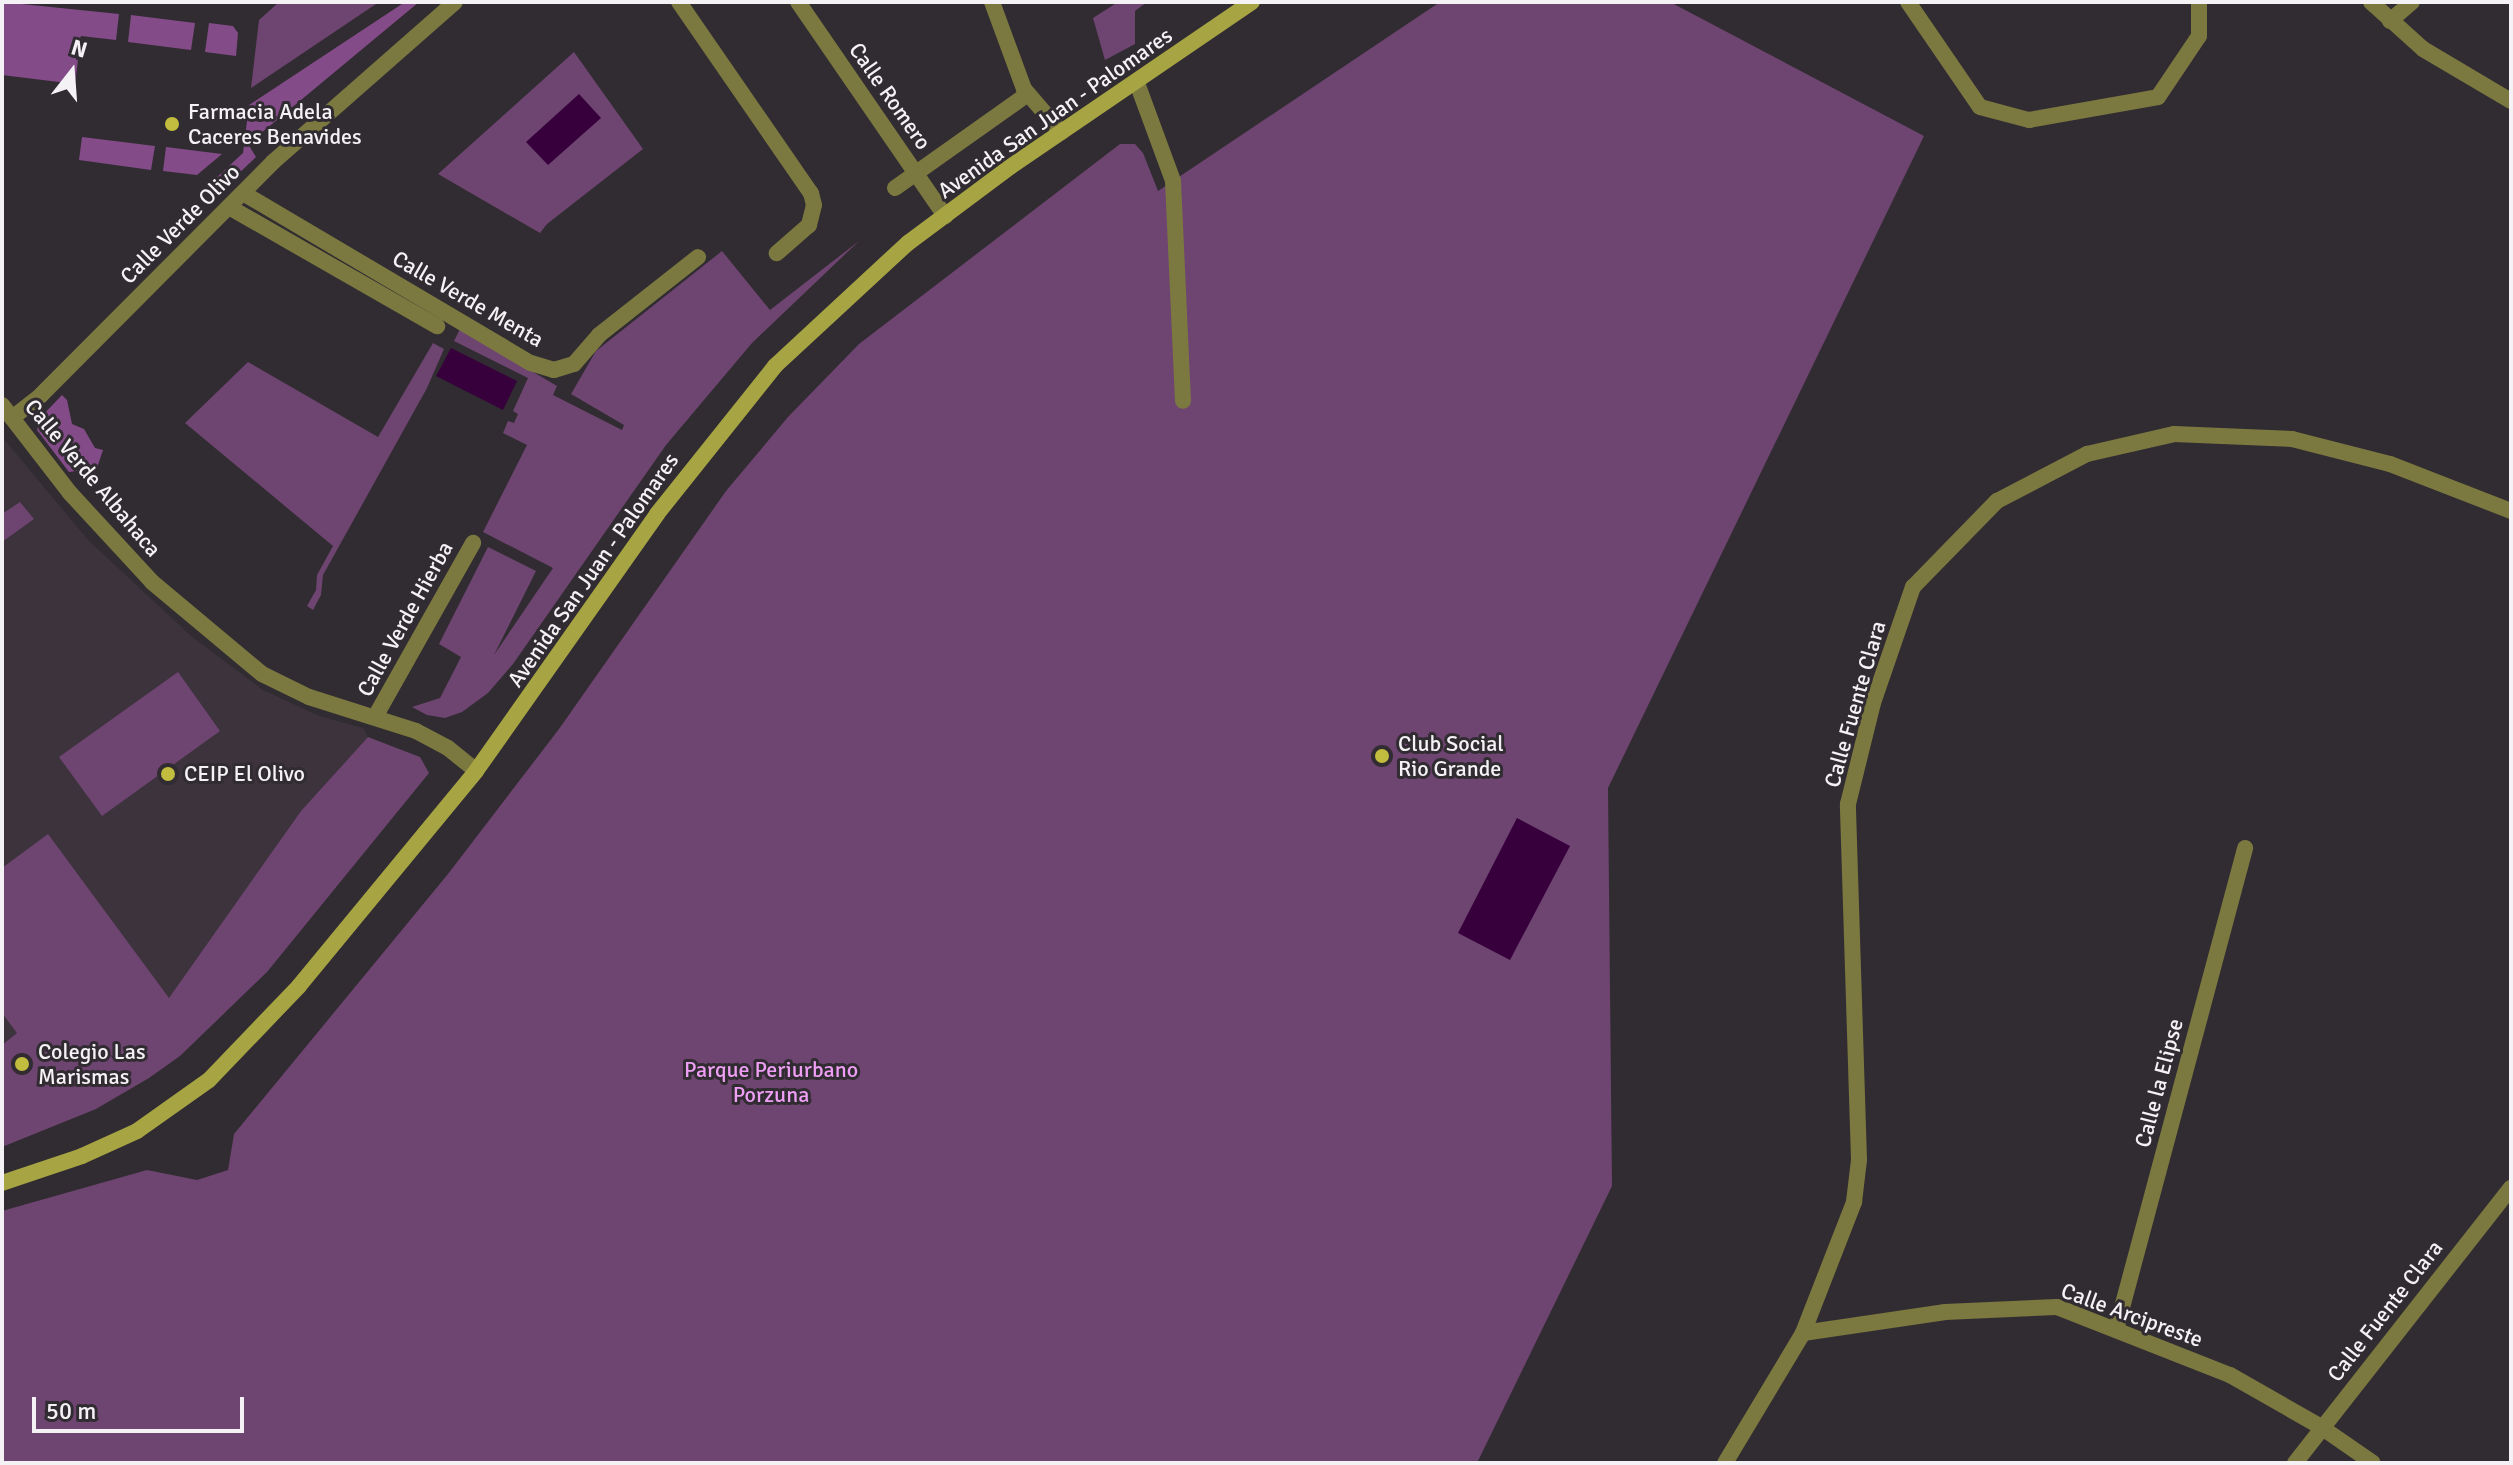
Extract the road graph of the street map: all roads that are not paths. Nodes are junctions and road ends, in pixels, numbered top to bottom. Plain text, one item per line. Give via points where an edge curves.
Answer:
1 (455, 2) edge
2 (679, 2) edge
3 (798, 2) edge
4 (992, 2) edge
5 (1252, 2) edge
6 (1908, 2) edge
7 (2199, 2) edge
8 (2371, 2) edge
9 (2412, 2) edge
10 (2390, 21) junction
11 (1137, 83) junction
12 (1028, 94) junction
13 (2511, 101) edge
14 (1061, 132) junction
15 (916, 173) junction
16 (895, 188) dead end
17 (243, 193) junction
18 (229, 207) junction
19 (945, 216) junction
20 (777, 253) dead end
21 (698, 257) dead end
22 (437, 326) dead end
23 (1183, 401) dead end
24 (7, 411) edge
25 (2511, 511) edge
26 (473, 543) dead end
27 (375, 717) junction
28 (476, 771) junction
29 (2245, 848) dead end
30 (2, 1183) edge
31 (2511, 1188) edge
32 (2116, 1330) junction
33 (1803, 1333) junction
34 (2321, 1427) junction
35 (1725, 1463) edge
36 (2295, 1463) edge
37 (2373, 1463) edge

1 - 17 street, Calle Verde Olivo
2 - 20 street via 811,193 809,225
3 - 15 street, Calle Romero
4 - 12 street
5 - 11 street, Avenida San Juan - Palomares
6 - 7 street via 1980,107 2029,120 2158,97 2199,36
8 - 10 street
9 - 10 street
10 - 13 street via 2423,49
11 - 14 street, Avenida San Juan - Palomares
11 - 23 street via 1173,181
12 - 14 street
12 - 15 street
14 - 19 street, Avenida San Juan - Palomares
15 - 16 street
15 - 19 street, Calle Romero
17 - 18 street, Calle Verde Olivo
17 - 21 street, Calle Verde Menta via 531,363 554,370 574,364 599,335
18 - 22 street, Calle Verde Menta
18 - 24 street, Calle Verde Olivo via 41,395
19 - 28 street, Avenida San Juan - Palomares via 811,329 743,404 657,514
24 - 27 street, Calle Verde Albahaca via 70,493 152,582 262,674 309,697
25 - 33 street, Calle Fuente Clara via 2390,464 2292,439 2174,434 2087,454 1997,501 1913,587 1873,703 1848,804 1859,1160 1854,1202
26 - 27 street, Calle Verde Hierba
27 - 28 street, Calle Verde Albahaca via 432,739
28 - 30 street, Avenida San Juan - Palomares via 299,986 209,1080 137,1131
29 - 32 street, Calle la Elipse
31 - 34 street, Calle Fuente Clara
32 - 33 street, Calle Arcipreste via 2057,1307 1945,1312
32 - 34 street, Calle Arcipreste via 2230,1375
33 - 35 street, Calle Fuente Clara
34 - 36 street, Calle Fuente Clara
34 - 37 street, Calle Arcipreste

